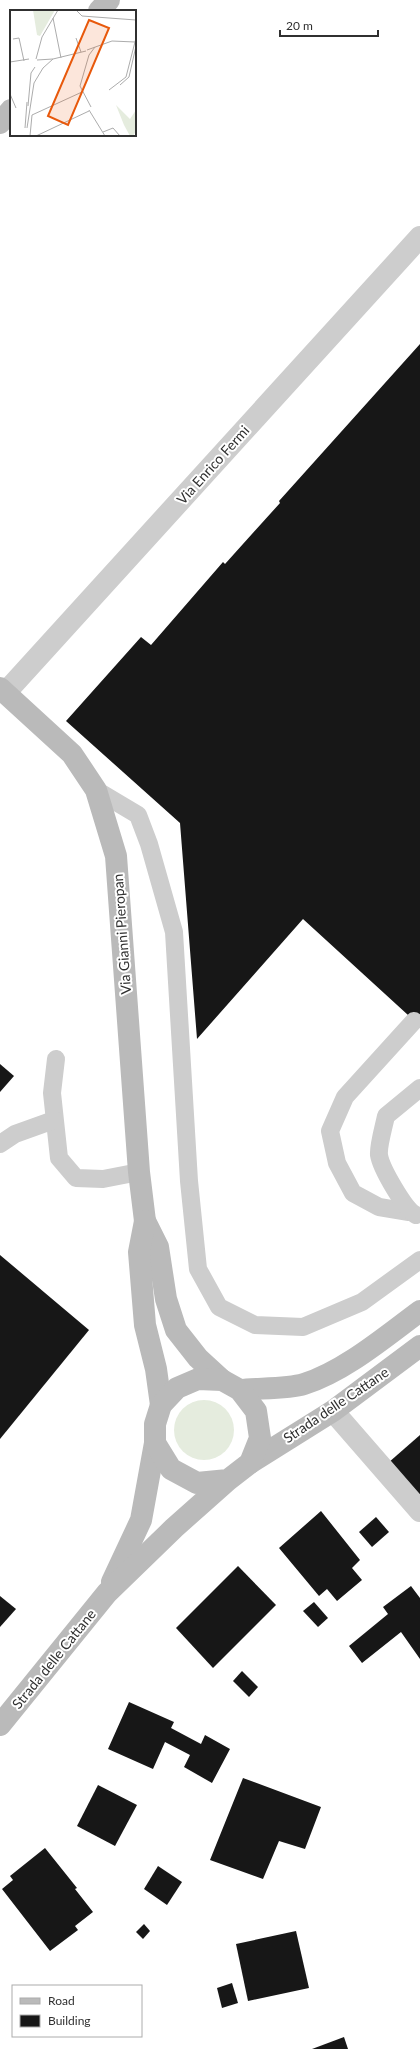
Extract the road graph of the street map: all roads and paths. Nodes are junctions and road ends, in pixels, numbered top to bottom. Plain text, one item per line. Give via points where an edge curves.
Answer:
1 (109, 0) edge
2 (100, 10) edge
3 (10, 111) edge
4 (0, 123) edge
5 (420, 237) edge
6 (3, 690) edge
7 (96, 790) junction
8 (414, 1021) dead end
9 (56, 1059) dead end
10 (420, 1088) edge
11 (54, 1120) junction
12 (0, 1144) edge
13 (139, 1172) junction
14 (415, 1214) edge
15 (146, 1221) junction
16 (420, 1260) edge
17 (420, 1310) edge
18 (420, 1346) edge
19 (231, 1385) junction
20 (161, 1405) junction
21 (333, 1411) junction
22 (156, 1443) junction
23 (250, 1462) junction
24 (228, 1480) junction
25 (420, 1511) edge
26 (107, 1593) junction
27 (0, 1725) edge

1 - 2 street
3 - 4 street
5 - 6 street, Via Enrico Fermi
6 - 7 street, Via Gianni Pieropan via 72,754
7 - 13 street, Via Gianni Pieropan via 116,856
7 - 16 lane via 138,815 174,932 189,1181 198,1269 219,1306 255,1325 303,1327 362,1302
8 - 14 lane via 345,1097 330,1131 337,1163 353,1193 379,1207
9 - 11 lane via 52,1093
10 - 14 lane via 386,1116 379,1155 393,1187
11 - 12 lane via 15,1134
11 - 13 lane via 59,1158 76,1178 103,1179
13 - 15 street, Via Gianni Pieropan
15 - 19 street, Via Gianni Pieropan via 158,1247 166,1299 176,1330 198,1358
15 - 20 street, Via Gianni Pieropan via 139,1252 145,1325 156,1369
17 - 19 street, Strada delle Cattane via 330,1373 303,1384
18 - 21 street, Strada delle Cattane
19 - 20 street via 198,1379 177,1388
19 - 23 street via 256,1411 260,1438
20 - 22 street via 155,1424
21 - 23 street, Strada delle Cattane
21 - 25 street
22 - 24 street via 171,1469 197,1483
22 - 26 street, Strada delle Cattane via 141,1520
23 - 24 street
24 - 26 street, Strada delle Cattane
26 - 27 street, Strada delle Cattane

